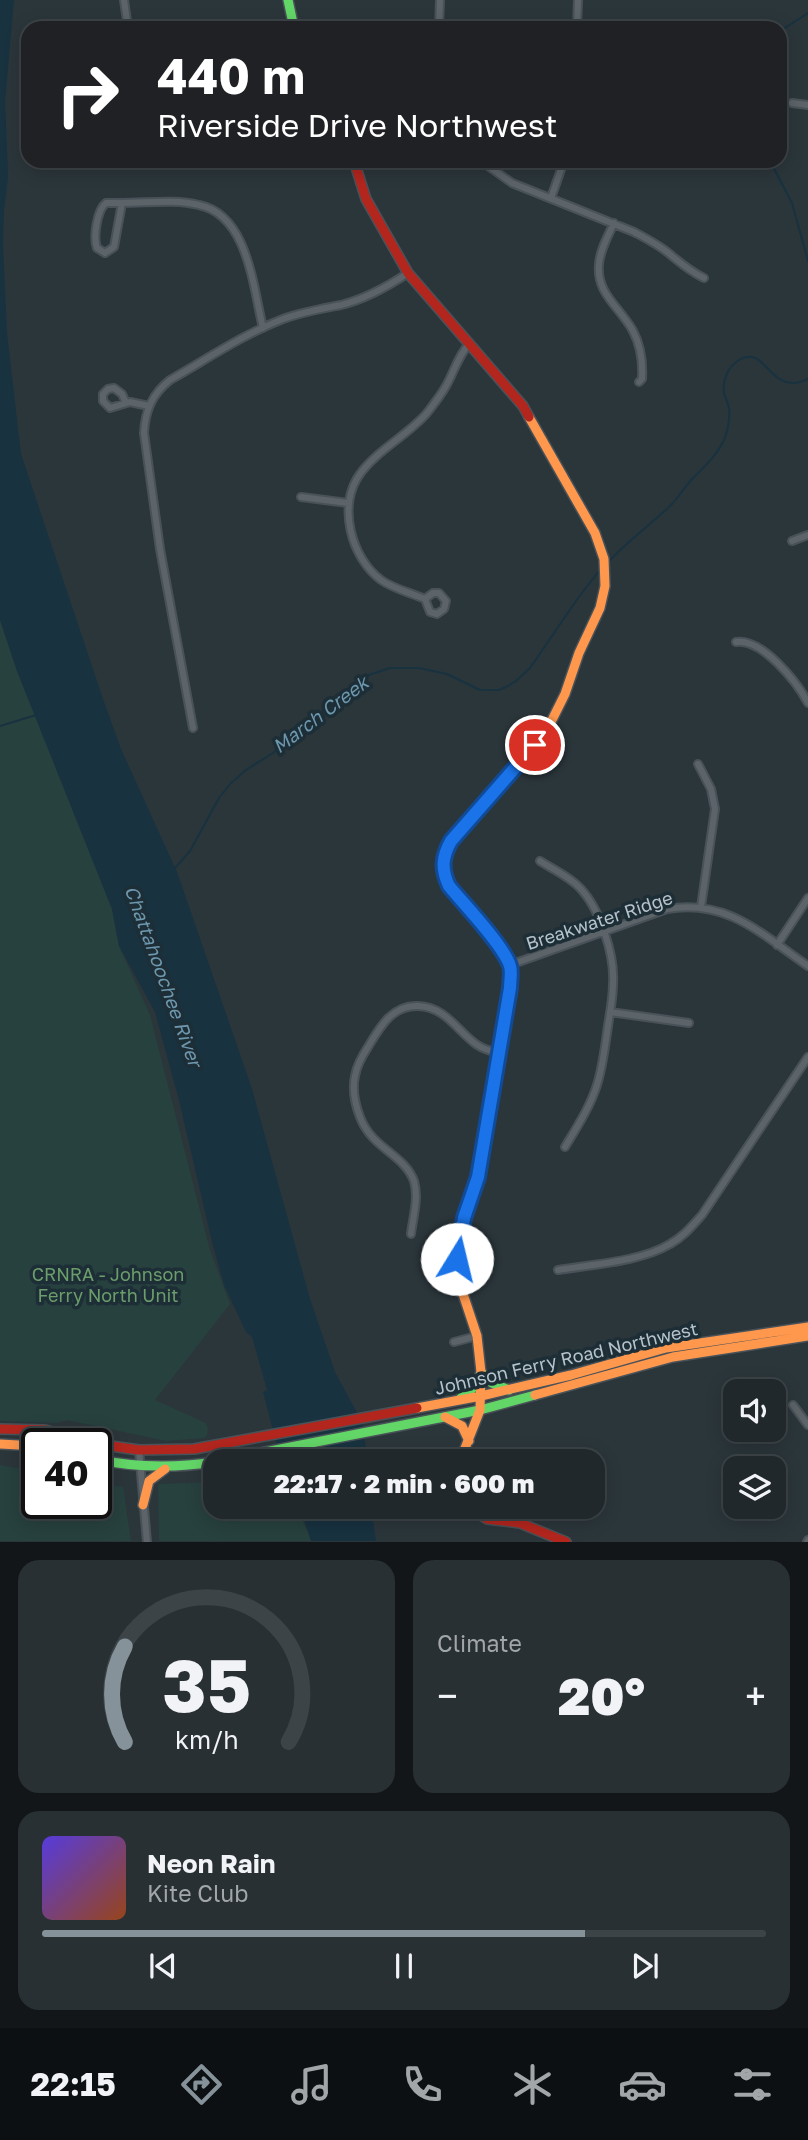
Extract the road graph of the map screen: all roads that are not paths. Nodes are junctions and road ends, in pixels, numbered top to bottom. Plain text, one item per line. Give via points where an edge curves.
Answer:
1 (124, 0) edge
2 (288, 0) edge
3 (440, 0) edge
4 (578, 0) edge
5 (127, 21) edge
6 (292, 21) edge
7 (439, 21) edge
8 (577, 21) edge
9 (792, 103) dead end
10 (808, 105) edge
11 (356, 168) edge
12 (491, 168) edge
13 (562, 168) edge
14 (551, 198) junction
15 (122, 203) junction
16 (614, 223) junction
17 (408, 273) junction
18 (704, 278) dead end
19 (263, 328) junction
20 (469, 344) junction
21 (639, 382) dead end
22 (126, 402) dead end
23 (149, 407) junction
24 (301, 497) dead end
25 (348, 503) junction
26 (808, 535) edge
27 (792, 541) dead end
28 (425, 599) dead end
29 (736, 642) dead end
30 (808, 703) edge
31 (193, 728) dead end
32 (698, 764) dead end
33 (540, 861) dead end
34 (808, 898) edge
35 (701, 907) junction
36 (603, 931) junction
37 (777, 945) junction
38 (510, 965) junction
39 (808, 966) edge
40 (610, 1012) junction
41 (689, 1023) dead end
42 (498, 1052) junction
43 (808, 1057) edge
44 (565, 1147) dead end
45 (411, 1234) dead end
46 (558, 1270) dead end
47 (808, 1327) edge
48 (477, 1336) junction
49 (808, 1336) edge
50 (454, 1342) dead end
51 (481, 1372) junction
52 (509, 1390) junction
53 (481, 1396) junction
54 (458, 1401) junction
55 (793, 1405) dead end
56 (480, 1410) junction
57 (444, 1417) junction
58 (808, 1425) edge
59 (0, 1429) edge
60 (469, 1441) junction
61 (0, 1444) edge
62 (21, 1445) edge
63 (282, 1449) edge
64 (465, 1449) edge
65 (139, 1450) junction
66 (112, 1462) edge
67 (203, 1463) edge
68 (139, 1466) junction
69 (167, 1467) junction
70 (143, 1505) junction
71 (487, 1519) edge
72 (147, 1542) edge
73 (566, 1542) edge

1 - 5 street
2 - 6 main road
3 - 7 street
4 - 8 street
9 - 10 street
11 - 17 main road via 374,216
12 - 14 street via 512,183
13 - 14 street
14 - 16 street
15 - 15 street via 114,247 101,252 94,242 101,208 106,203
15 - 19 street via 201,205 229,221 243,246
16 - 18 street via 653,242
16 - 21 street via 600,256 599,278 638,342 643,367
17 - 19 street via 362,298 300,313
17 - 20 main road
19 - 23 street via 170,380
20 - 25 street via 438,399 360,474
20 - 38 main road via 523,406 595,533 606,572 600,608 552,720 445,852 444,876 449,886
22 - 23 street
23 - 31 street via 144,433
24 - 25 street
25 - 28 street via 352,534 370,569 391,586
26 - 27 street
29 - 30 street via 751,643 764,652 797,684
32 - 35 street via 712,789 715,809
33 - 36 street via 581,889
34 - 37 street
35 - 36 street, Breakwater Ridge via 667,909
35 - 37 street, Breakwater Ridge via 734,916
36 - 38 street, Breakwater Ridge
36 - 40 street via 613,969
37 - 39 street, Breakwater Ridge
38 - 42 main road
40 - 41 street
40 - 44 street via 597,1085
42 - 45 street via 478,1047 439,1011 415,1006 386,1019 359,1061 353,1088 361,1120 376,1143 405,1166 415,1184
42 - 48 main road via 478,1177 457,1259
43 - 46 street via 688,1231 647,1254
47 - 52 main road, Johnson Ferry Road Northwest via 666,1349
48 - 50 street
48 - 51 main road
49 - 56 main road, Johnson Ferry Road Northwest via 673,1357
51 - 52 main road
51 - 53 main road
51 - 54 main road
52 - 53 main road, Johnson Ferry Road Northwest
53 - 54 main road, Johnson Ferry Road Northwest
53 - 56 main road
54 - 65 main road, Johnson Ferry Road Northwest via 179,1451
55 - 58 street
56 - 57 main road, Johnson Ferry Road Northwest
56 - 60 main road
57 - 60 main road via 462,1426
57 - 63 main road, Johnson Ferry Road Northwest
59 - 65 main road, Johnson Ferry Road Northwest via 45,1430
60 - 64 main road
61 - 62 main road
65 - 68 street
66 - 68 main road, Johnson Ferry Road Northwest
67 - 69 main road, Johnson Ferry Road Northwest
68 - 69 main road, Johnson Ferry Road Northwest
68 - 70 street
69 - 70 main road via 149,1481
70 - 72 street
71 - 73 main road via 520,1523

